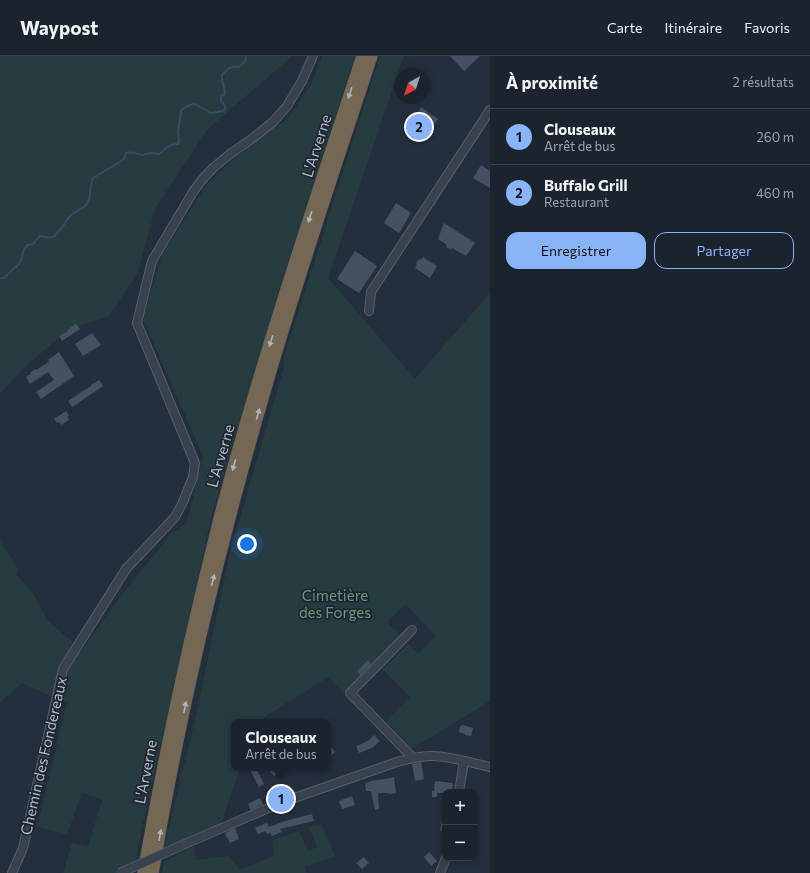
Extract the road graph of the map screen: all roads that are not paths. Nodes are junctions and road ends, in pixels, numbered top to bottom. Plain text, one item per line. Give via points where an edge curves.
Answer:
1 (312, 56) edge
2 (362, 56) edge
3 (372, 56) edge
4 (490, 110) edge
5 (370, 311) dead end
6 (412, 630) dead end
7 (413, 758) junction
8 (464, 761) junction
9 (490, 767) edge
10 (459, 789) edge
11 (445, 861) edge
12 (12, 873) edge
13 (120, 873) edge
14 (143, 873) edge
15 (153, 873) edge
16 (440, 873) edge

1 - 12 street, Chemin des Fondereaux via 302,81 287,106 273,122 230,154 202,180 152,261 137,323 195,463 193,477 175,517 126,569 63,669 24,848
2 -> 14 highway, L'Arverne via 257,384 221,514 174,707
15 -> 3 highway, L'Arverne via 185,704 228,522 288,316
4 - 5 street via 371,292
6 - 7 street via 350,693
7 - 8 street via 433,756
7 - 13 street, bridge via 280,803
8 - 9 street
8 - 10 street
11 - 16 street

